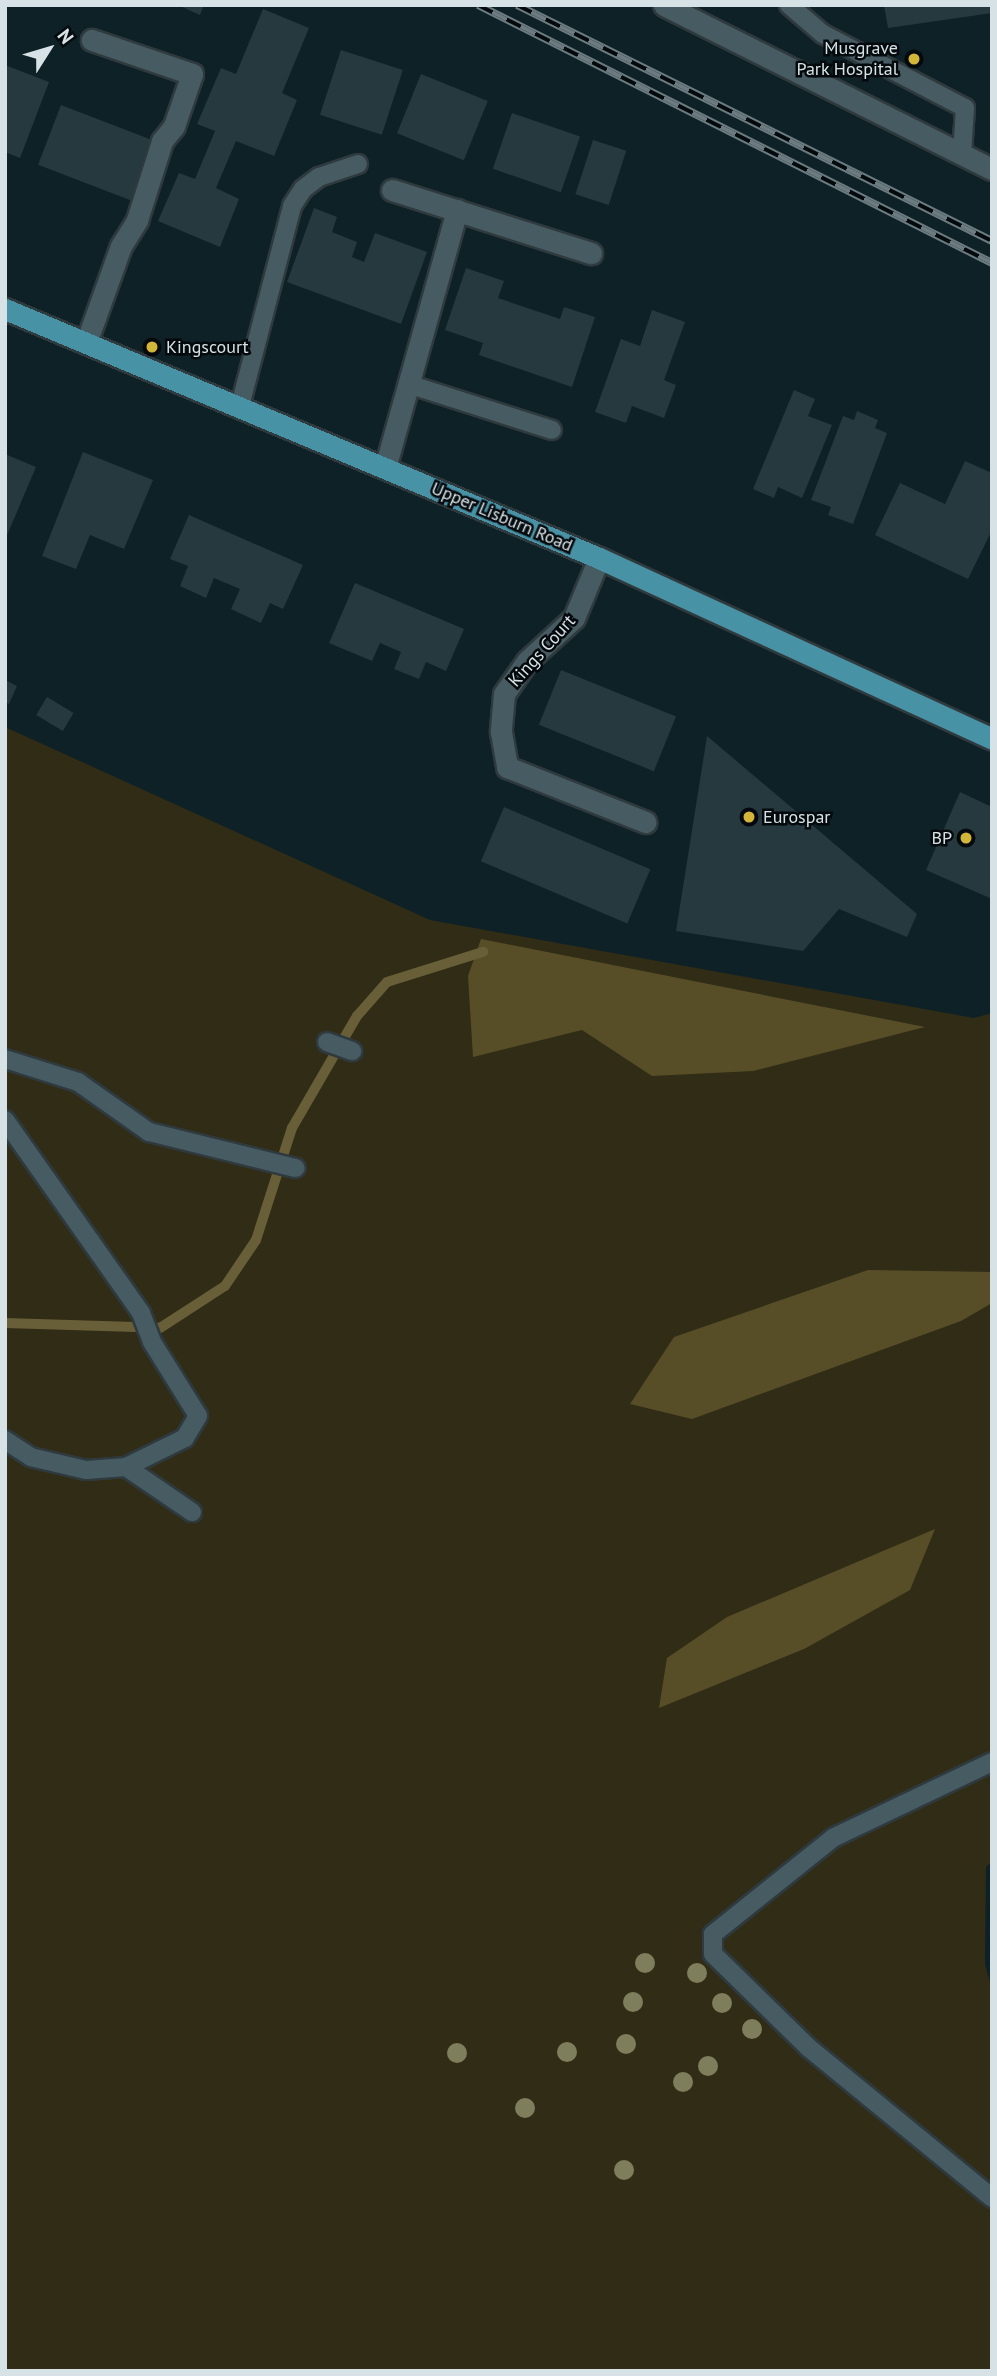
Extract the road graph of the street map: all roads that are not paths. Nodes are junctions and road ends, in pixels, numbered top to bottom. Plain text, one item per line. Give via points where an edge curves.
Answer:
1 (664, 5) edge
2 (789, 5) edge
3 (92, 40) dead end
4 (962, 155) junction
5 (358, 164) dead end
6 (992, 169) edge
7 (392, 190) dead end
8 (457, 210) junction
9 (591, 253) dead end
10 (5, 309) edge
11 (86, 342) junction
12 (408, 384) junction
13 (240, 406) junction
14 (552, 430) dead end
15 (385, 468) junction
16 (599, 558) junction
17 (992, 739) edge
18 (645, 822) dead end
19 (327, 1042) dead end
20 (352, 1051) dead end
21 (5, 1059) edge
22 (5, 1120) edge
23 (296, 1168) dead end
24 (5, 1440) edge
25 (126, 1467) junction
26 (192, 1512) dead end
27 (992, 1762) edge
28 (992, 2198) edge

1 - 4 street
2 - 4 lane via 823,34 965,108
3 - 11 street via 192,74
4 - 6 street
5 - 13 lane via 319,177 303,188 292,205
7 - 8 street
8 - 9 street
8 - 12 street
10 - 11 main road, Upper Lisburn Road
11 - 13 main road, Upper Lisburn Road
12 - 14 lane
12 - 15 street
13 - 15 main road, Upper Lisburn Road
15 - 16 main road, Upper Lisburn Road
16 - 17 main road, Upper Lisburn Road
16 - 18 street, Kings Court via 574,618 527,661 504,694 501,732 507,766
19 - 20 lane
21 - 23 lane via 78,1082 149,1132
22 - 25 lane via 141,1313 152,1342 198,1416 185,1438
24 - 25 lane via 31,1457 86,1470
25 - 26 lane
27 - 28 lane via 833,1838 713,1934 713,1954 809,2048

